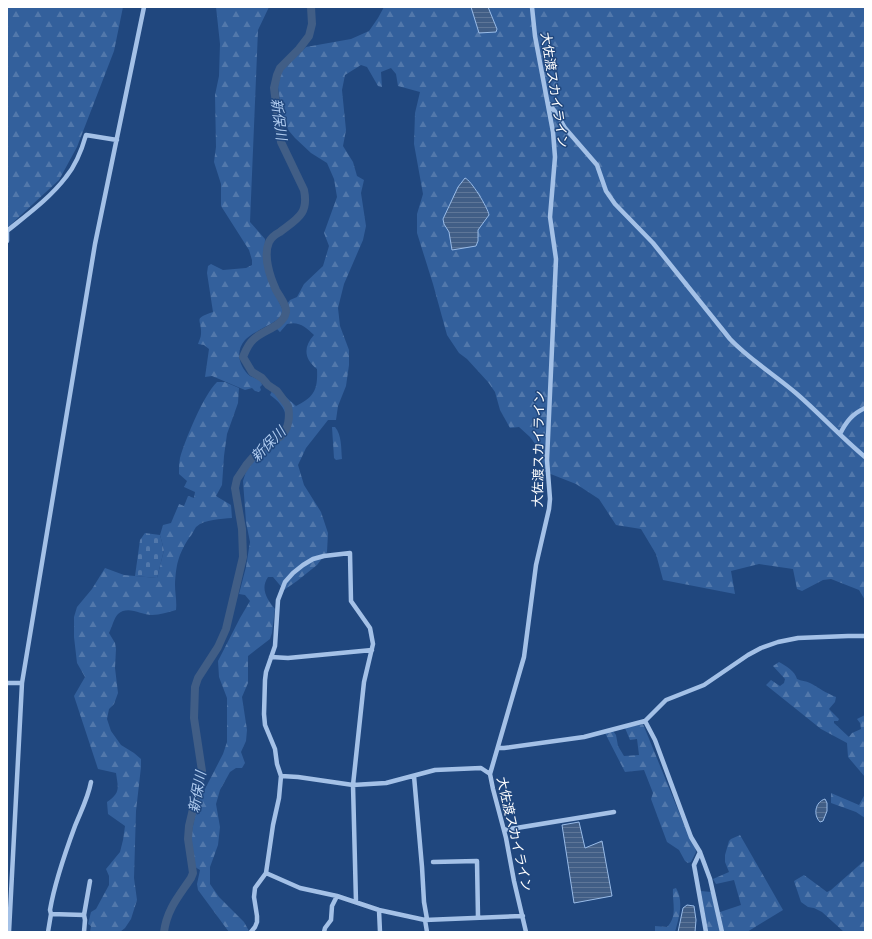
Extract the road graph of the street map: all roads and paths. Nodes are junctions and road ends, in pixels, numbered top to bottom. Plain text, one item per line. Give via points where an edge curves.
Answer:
1 (144, 7) edge
2 (532, 7) edge
3 (548, 103) junction
4 (116, 140) junction
5 (7, 241) edge
6 (865, 408) edge
7 (840, 434) junction
8 (865, 457) edge
9 (865, 636) edge
10 (372, 650) junction
11 (271, 657) junction
12 (7, 683) edge
13 (22, 683) junction
14 (646, 721) junction
15 (498, 748) junction
16 (490, 774) junction
17 (281, 776) junction
18 (414, 776) junction
19 (91, 782) dead end
20 (353, 785) junction
21 (614, 812) dead end
22 (504, 830) junction
23 (700, 852) junction
24 (433, 862) dead end
25 (266, 873) junction
26 (90, 881) dead end
27 (337, 896) junction
28 (356, 902) junction
29 (379, 910) junction
30 (51, 914) junction
31 (84, 915) junction
32 (523, 916) junction
33 (478, 917) junction
34 (426, 920) junction
35 (9, 932) edge
36 (48, 932) edge
37 (84, 932) edge
38 (251, 932) edge
39 (324, 932) edge
40 (380, 932) edge
41 (427, 932) edge
42 (526, 932) edge
43 (706, 932) edge
44 (722, 932) edge

1 - 4 street
2 - 3 street, 大佐渡スカイライン
3 - 7 street via 565,128 597,165 606,191 615,204 653,243 730,339 741,351 797,394
3 - 15 street, 大佐渡スカイライン via 555,157 550,217 556,259 547,460 550,499 536,565 524,657
4 - 5 street via 86,135 67,176 34,209 7,231
4 - 13 street via 95,244
6 - 7 street via 850,418
7 - 8 street
9 - 14 street via 792,639 761,648 704,685 666,700
10 - 11 street via 288,658
10 - 11 street via 374,644 370,628 351,601 350,554 313,559 285,582 278,600
10 - 20 street via 364,682
11 - 17 street via 265,680 264,714
12 - 13 street
13 - 35 street
14 - 15 street via 584,737
14 - 23 street
15 - 16 street, 大佐渡スカイライン
16 - 18 street via 481,768 435,770
16 - 22 street, 大佐渡スカイライン
17 - 20 street
17 - 25 street via 280,798
18 - 20 street via 386,783
18 - 34 street
19 - 30 street via 84,809 55,885
20 - 28 street
21 - 22 street
22 - 32 street, 大佐渡スカイライン
23 - 43 street via 694,865
23 - 44 street via 710,878
24 - 33 street via 477,861
25 - 27 street via 300,888
25 - 38 street via 255,888 257,916
26 - 31 street
27 - 28 street
27 - 39 street via 332,906 331,920
28 - 29 street
29 - 34 street
29 - 40 street
30 - 31 street
30 - 36 street
31 - 37 street
32 - 33 street
32 - 42 street, 大佐渡スカイライン
33 - 34 street
34 - 41 street

